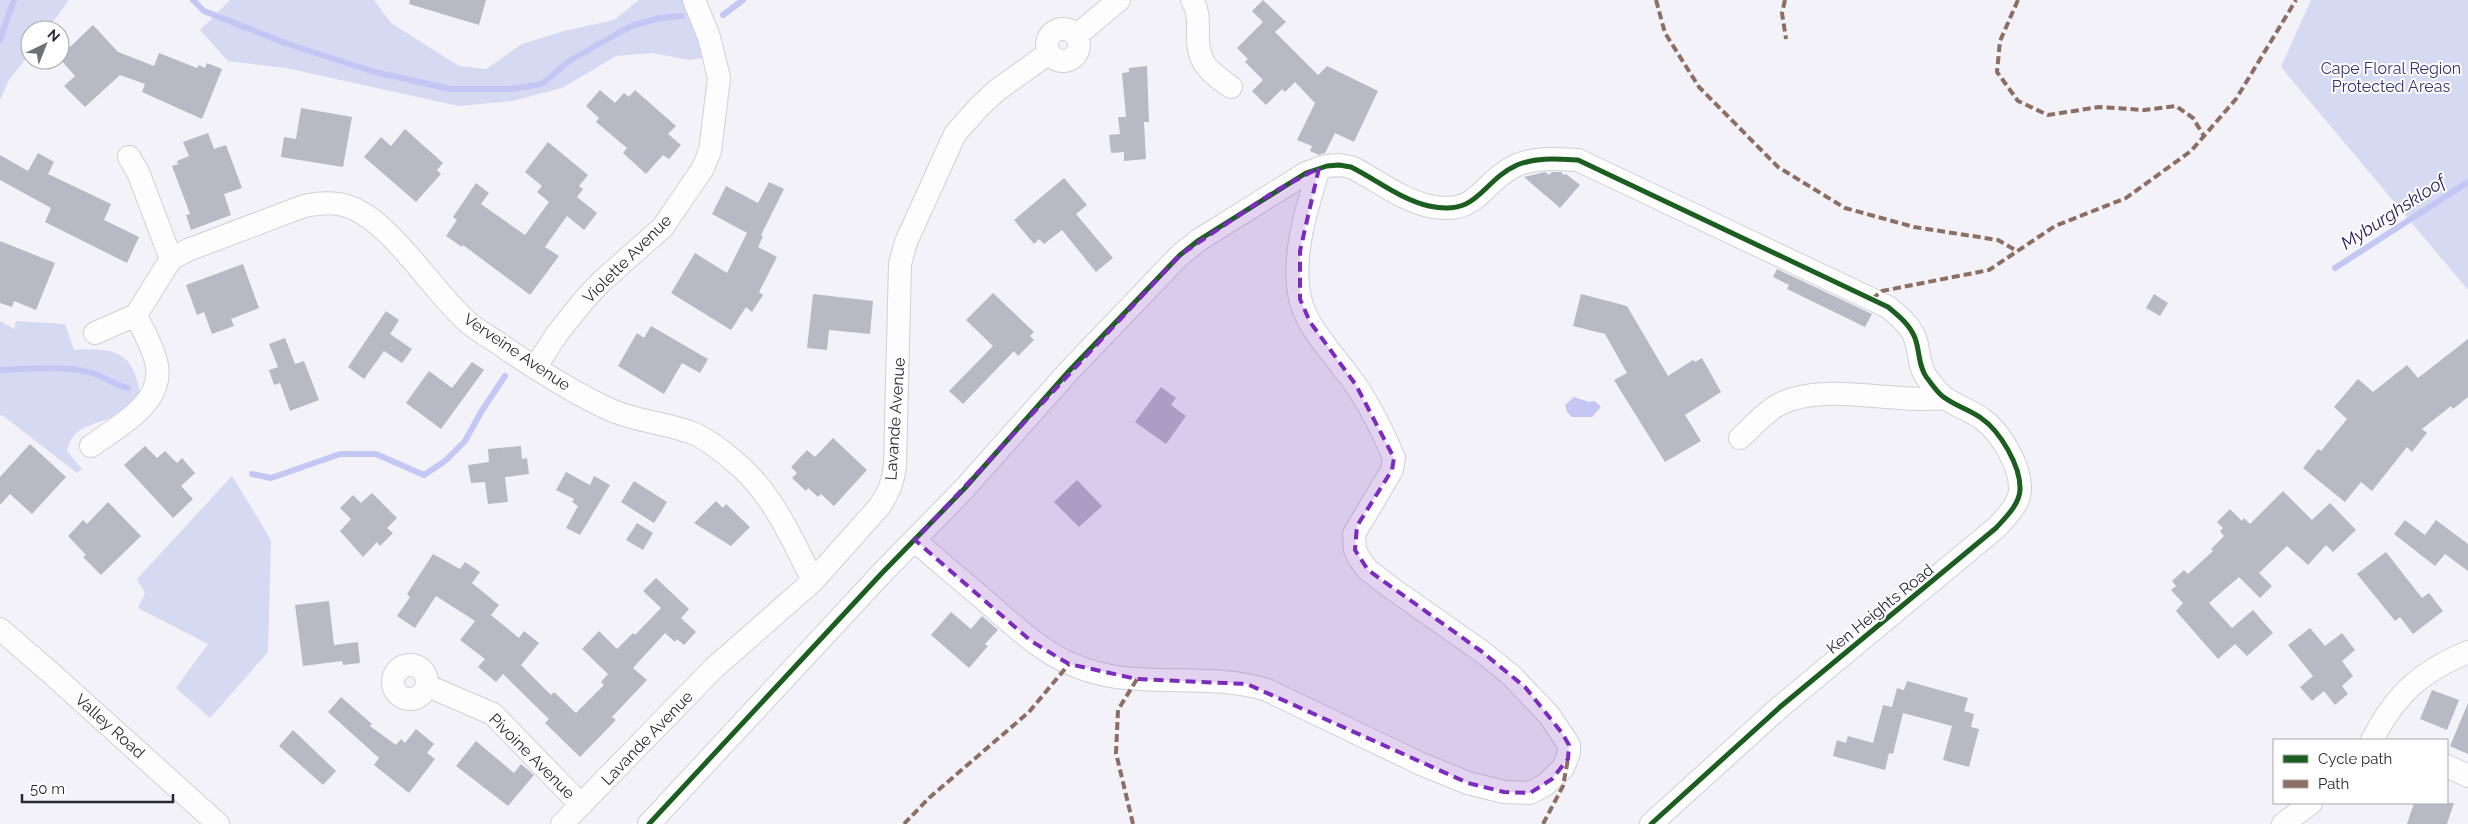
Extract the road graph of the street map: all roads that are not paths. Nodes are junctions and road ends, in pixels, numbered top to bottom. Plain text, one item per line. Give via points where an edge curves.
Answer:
1 (694, 0) edge
2 (1118, 0) edge
3 (1192, 0) edge
4 (1231, 87) dead end
5 (129, 157) dead end
6 (1319, 168) junction
7 (171, 259) junction
8 (136, 315) junction
9 (95, 333) dead end
10 (535, 368) junction
11 (1944, 398) junction
12 (1740, 438) dead end
13 (92, 446) dead end
14 (915, 540) junction
15 (813, 581) junction
16 (0, 630) edge
17 (2468, 652) edge
18 (428, 686) dead end
19 (2378, 738) edge
20 (2448, 766) edge
21 (2468, 776) edge
22 (2309, 804) edge
23 (581, 805) junction
24 (218, 824) edge
25 (562, 824) edge
26 (649, 824) edge
27 (1651, 824) edge
28 (2283, 824) edge

1 - 10 street, Violette Avenue via 709,37 719,78 713,135 703,168 663,227 596,288 567,321
2 - 15 street, Lavande Avenue via 1076,35 1064,28 1057,30 1048,40 1049,53 996,91 964,122 950,144 906,242 900,264 893,481 879,507
3 - 4 street via 1199,20 1197,42 1202,61 1212,74
5 - 7 street via 138,172
6 - 11 street via 1351,167 1415,202 1458,208 1468,205 1518,165 1548,158 1578,160 1888,307 1903,319 1915,339 1926,377
6 - 14 street via 1275,191 1180,254
6 - 14 street via 1300,252 1297,280 1300,299 1310,322 1360,392 1394,458 1392,470 1357,526 1355,550 1368,570 1511,674 1538,702 1569,746 1568,760 1552,779 1530,793 1521,794 1468,784 1267,690 1247,684 1130,678 1069,664 1031,641
7 - 8 street
7 - 10 street, Verveine Avenue via 304,206 340,204 384,229 470,324
8 - 9 street
8 - 13 street via 154,357 157,379 153,392 138,412
10 - 15 street, Verveine Avenue via 611,410 630,418 693,433 711,443 749,474 766,496
11 - 12 street via 1925,400 1826,393 1806,396 1778,405
11 - 27 street, Ken Heights Road via 1981,418 2003,440 2020,490 2010,514 1978,545 1780,708
14 - 26 street
15 - 23 street, Lavande Avenue via 714,668
16 - 24 street, Valley Road
17 - 19 street via 2436,666 2405,691
18 - 23 street, Pivoine Avenue via 493,714
20 - 21 street
22 - 28 street
23 - 25 street, Lavande Avenue

